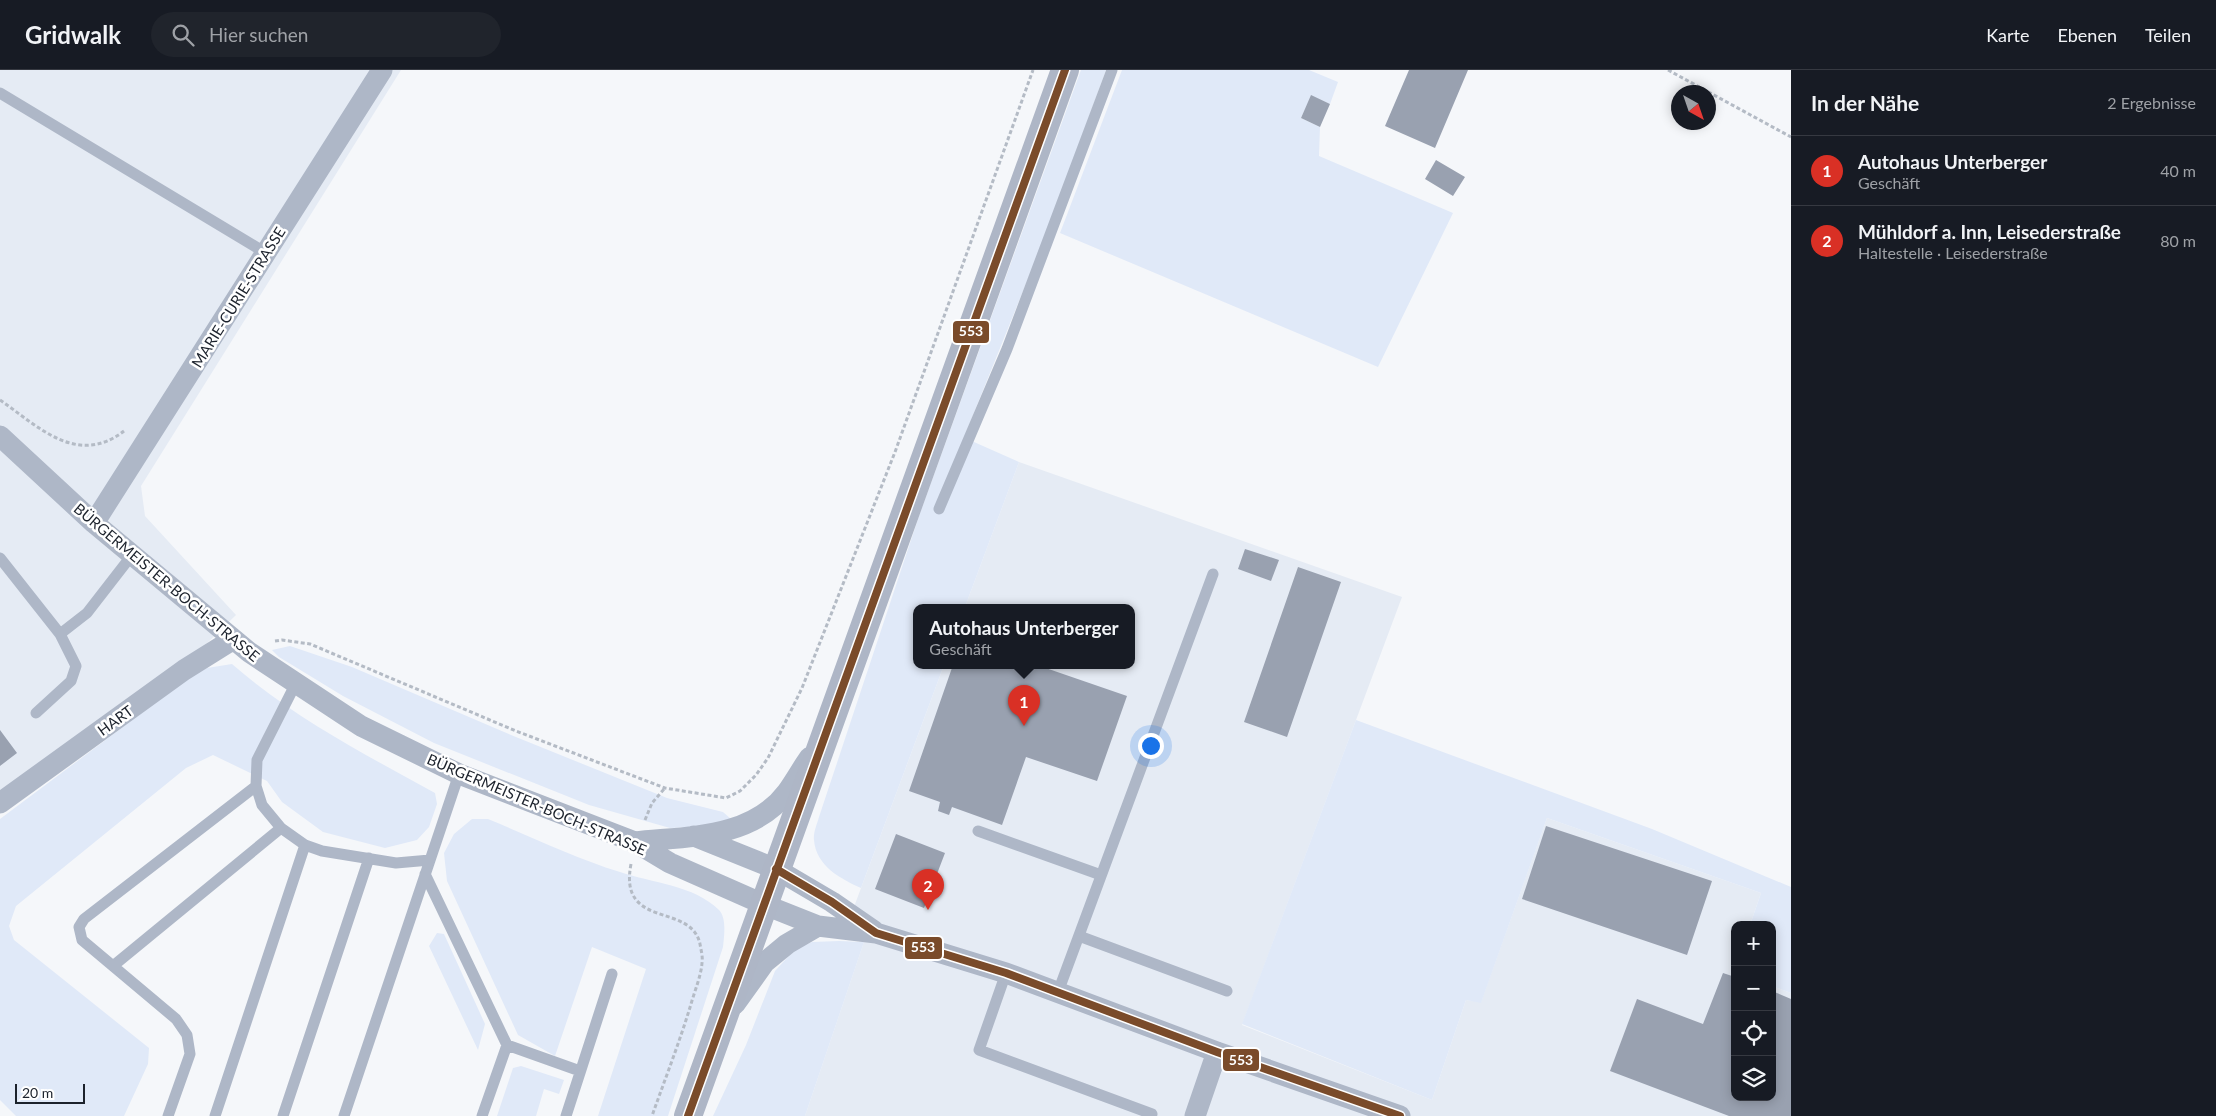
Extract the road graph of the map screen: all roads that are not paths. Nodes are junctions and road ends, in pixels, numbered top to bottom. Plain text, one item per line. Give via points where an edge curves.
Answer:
1 (382, 70) edge
2 (1065, 70) edge
3 (1112, 70) edge
4 (0, 93) edge
5 (266, 253) junction
6 (7, 442) edge
7 (938, 509) dead end
8 (94, 523) junction
9 (132, 555) junction
10 (0, 558) edge
11 (1214, 574) dead end
12 (60, 634) junction
13 (241, 646) junction
14 (295, 684) junction
15 (36, 713) dead end
16 (825, 733) junction
17 (459, 774) junction
18 (256, 786) junction
19 (0, 803) edge
20 (282, 828) junction
21 (978, 831) dead end
22 (694, 836) junction
23 (636, 842) junction
24 (305, 845) junction
25 (369, 858) junction
26 (430, 860) junction
27 (776, 869) junction
28 (425, 874) junction
29 (1101, 876) junction
30 (765, 906) junction
31 (818, 926) junction
32 (876, 933) junction
33 (1079, 936) junction
34 (113, 966) junction
35 (1006, 973) junction
36 (612, 974) dead end
37 (1227, 991) dead end
38 (1058, 992) junction
39 (722, 1021) junction
40 (507, 1045) junction
41 (1217, 1052) junction
42 (580, 1071) junction
43 (1152, 1114) dead end
44 (168, 1116) edge
45 (215, 1116) edge
46 (283, 1116) edge
47 (344, 1116) edge
48 (482, 1116) edge
49 (566, 1116) edge
50 (688, 1116) edge
51 (1195, 1116) edge
52 (1400, 1116) edge

1 - 5 street, MARIE-CURIE-STRASSE
2 - 16 main road
3 - 7 lane via 1007,349
4 - 5 lane
5 - 8 street, MARIE-CURIE-STRASSE
6 - 8 street, BÜRGERMEISTER-BOCH-STRASSE
8 - 9 street, BÜRGERMEISTER-BOCH-STRASSE
9 - 12 lane via 87,612
9 - 13 street, BÜRGERMEISTER-BOCH-STRASSE
10 - 12 lane
11 - 29 lane
12 - 15 lane via 76,666 71,681
13 - 14 street, BÜRGERMEISTER-BOCH-STRASSE
13 - 19 street, HART via 184,670
14 - 17 street, BÜRGERMEISTER-BOCH-STRASSE via 361,726
14 - 18 lane via 257,760
16 - 22 street via 786,793 763,815 745,825
16 - 27 main road
17 - 23 street, BÜRGERMEISTER-BOCH-STRASSE
17 - 26 lane
18 - 20 lane via 262,805
18 - 34 lane via 84,919 79,926 82,940
20 - 24 lane
20 - 34 lane
21 - 29 lane
22 - 23 street
22 - 27 street
23 - 30 street, BÜRGERMEISTER-BOCH-STRASSE via 670,863
24 - 25 lane
24 - 45 lane
25 - 26 lane via 396,863
25 - 46 lane
26 - 28 lane
27 - 30 main road
27 - 32 street
28 - 40 lane
28 - 47 lane
29 - 33 lane
30 - 31 street, BÜRGERMEISTER-BOCH-STRASSE
30 - 39 main road
31 - 32 street, BÜRGERMEISTER-BOCH-STRASSE
31 - 39 street via 787,944 765,962
32 - 35 street
33 - 37 lane
33 - 38 lane
34 - 44 lane via 176,1019 187,1035 190,1054
35 - 38 street
35 - 43 lane via 979,1050
36 - 42 lane
38 - 41 street
39 - 50 main road
40 - 42 lane
40 - 48 lane
41 - 51 street
41 - 52 street
42 - 49 lane

